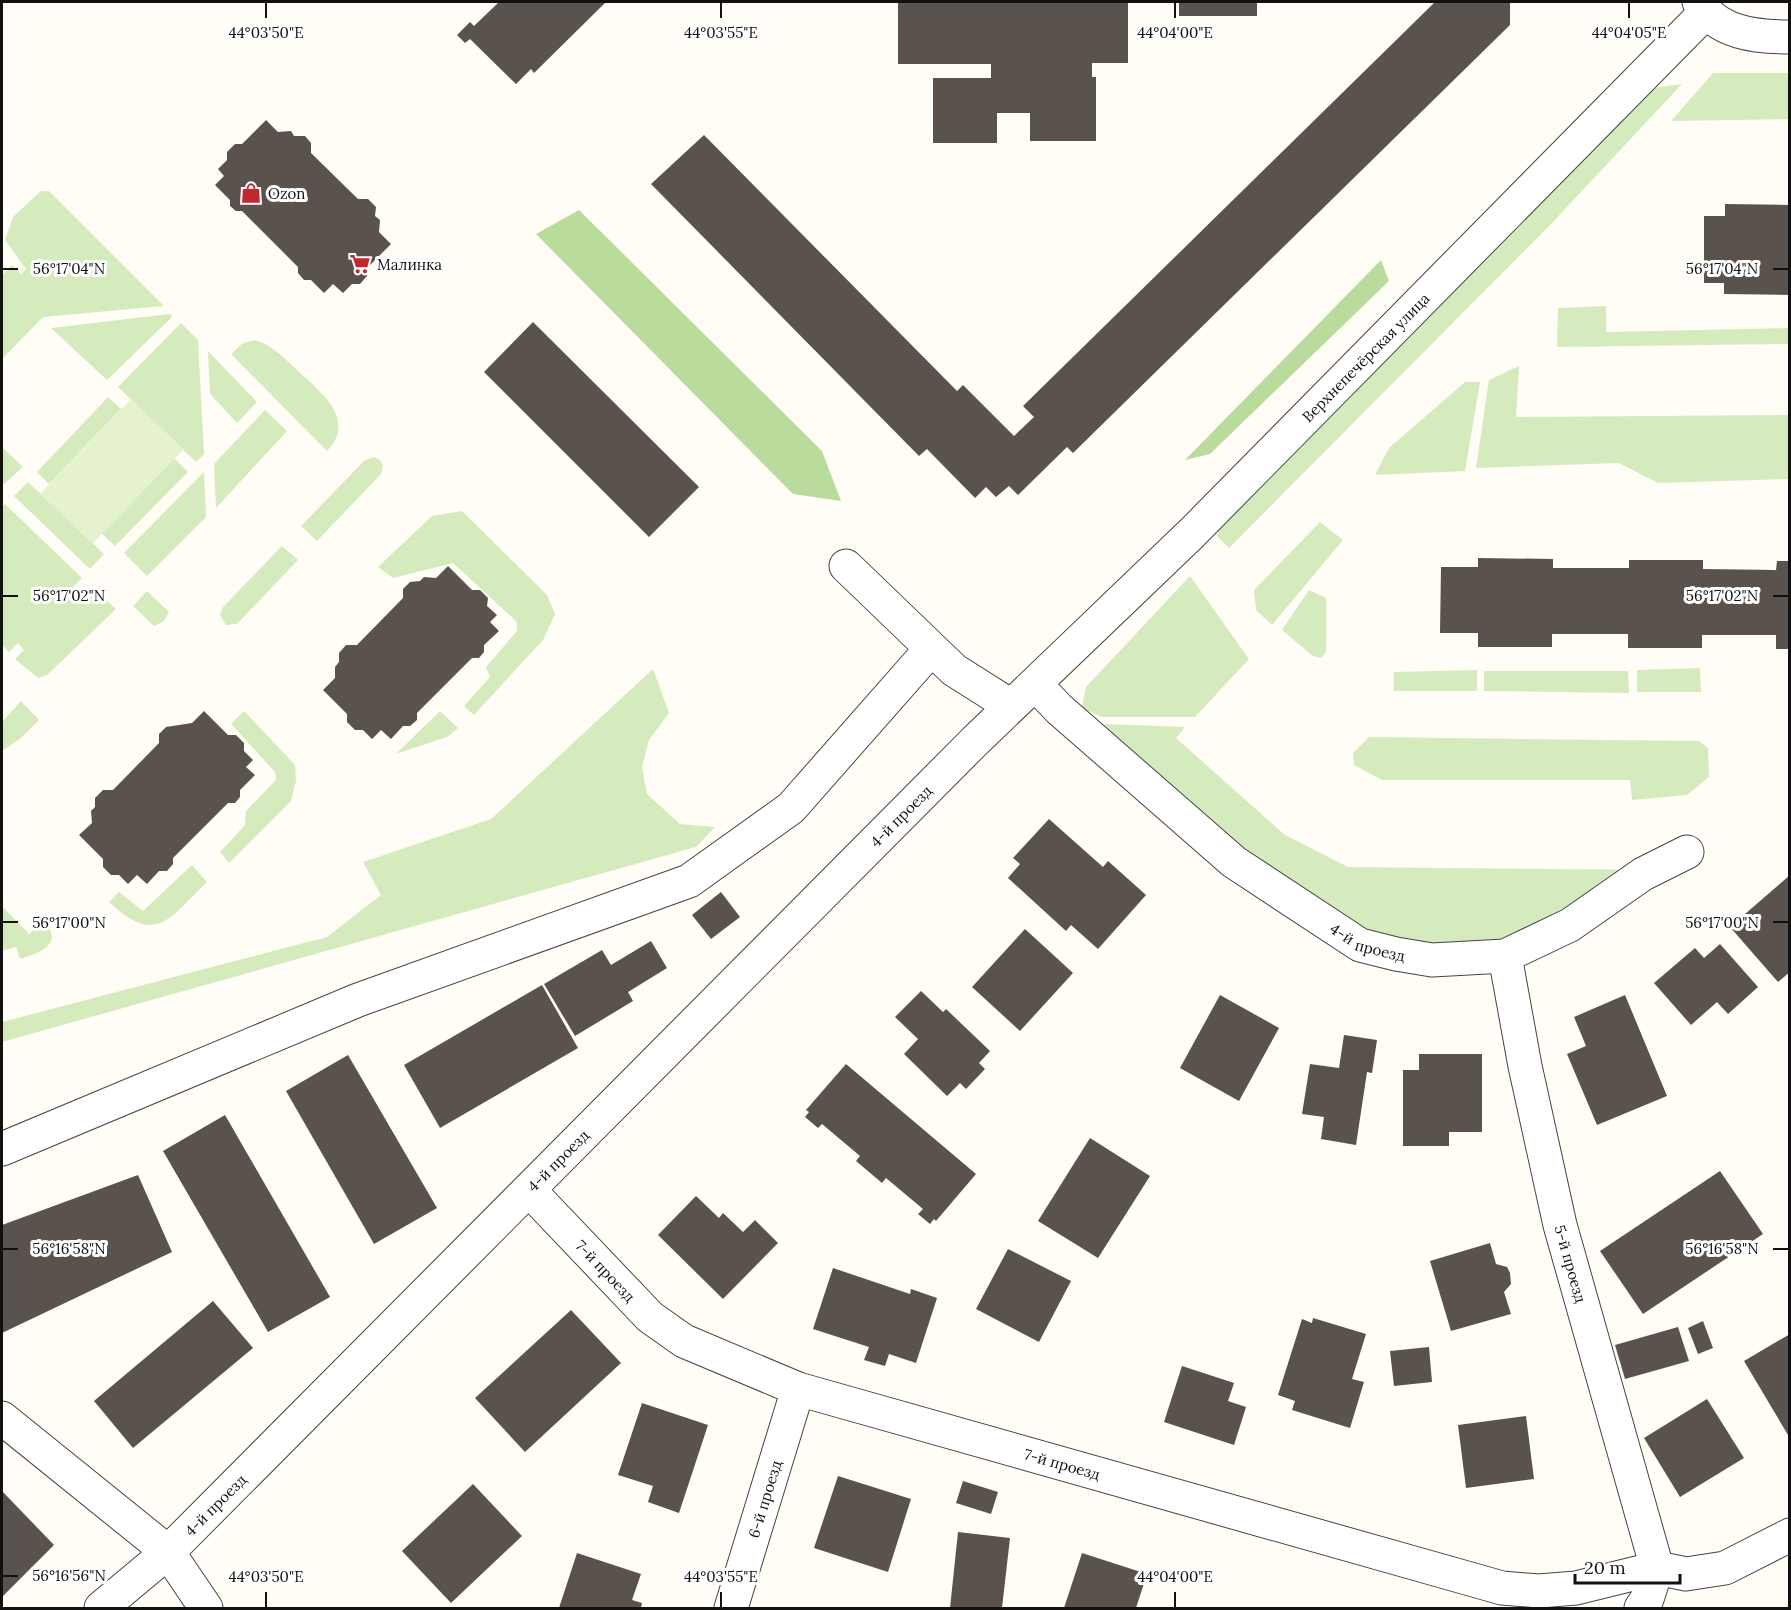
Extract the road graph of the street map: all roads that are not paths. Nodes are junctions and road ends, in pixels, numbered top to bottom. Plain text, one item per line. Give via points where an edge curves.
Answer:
1 (1702, 7) edge
2 (1790, 37) edge
3 (846, 566) dead end
4 (931, 649) junction
5 (1036, 685) junction
6 (1011, 706) junction
7 (1687, 852) dead end
8 (1505, 956) junction
9 (2, 1149) edge
10 (530, 1191) junction
11 (798, 1389) junction
12 (2, 1418) edge
13 (1790, 1534) edge
14 (168, 1552) junction
15 (1657, 1568) junction
16 (101, 1608) edge
17 (206, 1608) edge
18 (731, 1608) edge
19 (1641, 1608) edge

1 - 2 street via 1738,33
1 - 5 street, Верхнепечёрская улица via 1200,524
3 - 4 street
4 - 6 street via 954,670
4 - 9 street via 791,808 689,881 358,1000
5 - 6 street, Верхнепечёрская улица
5 - 8 street, 4-й проезд via 1234,862 1360,945 1432,960
6 - 10 street, 4-й проезд
7 - 8 street, 4-й проезд via 1644,874 1570,925
8 - 15 street, 5-й проезд via 1560,1225
10 - 11 street, 7-й проезд via 650,1317 684,1341
10 - 14 street, 4-й проезд
11 - 15 street, 7-й проезд via 1503,1588 1576,1588
11 - 18 street, 6-й проезд
12 - 14 street
13 - 15 street via 1725,1568 1686,1574
14 - 16 street, 4-й проезд
14 - 17 street
15 - 19 street

